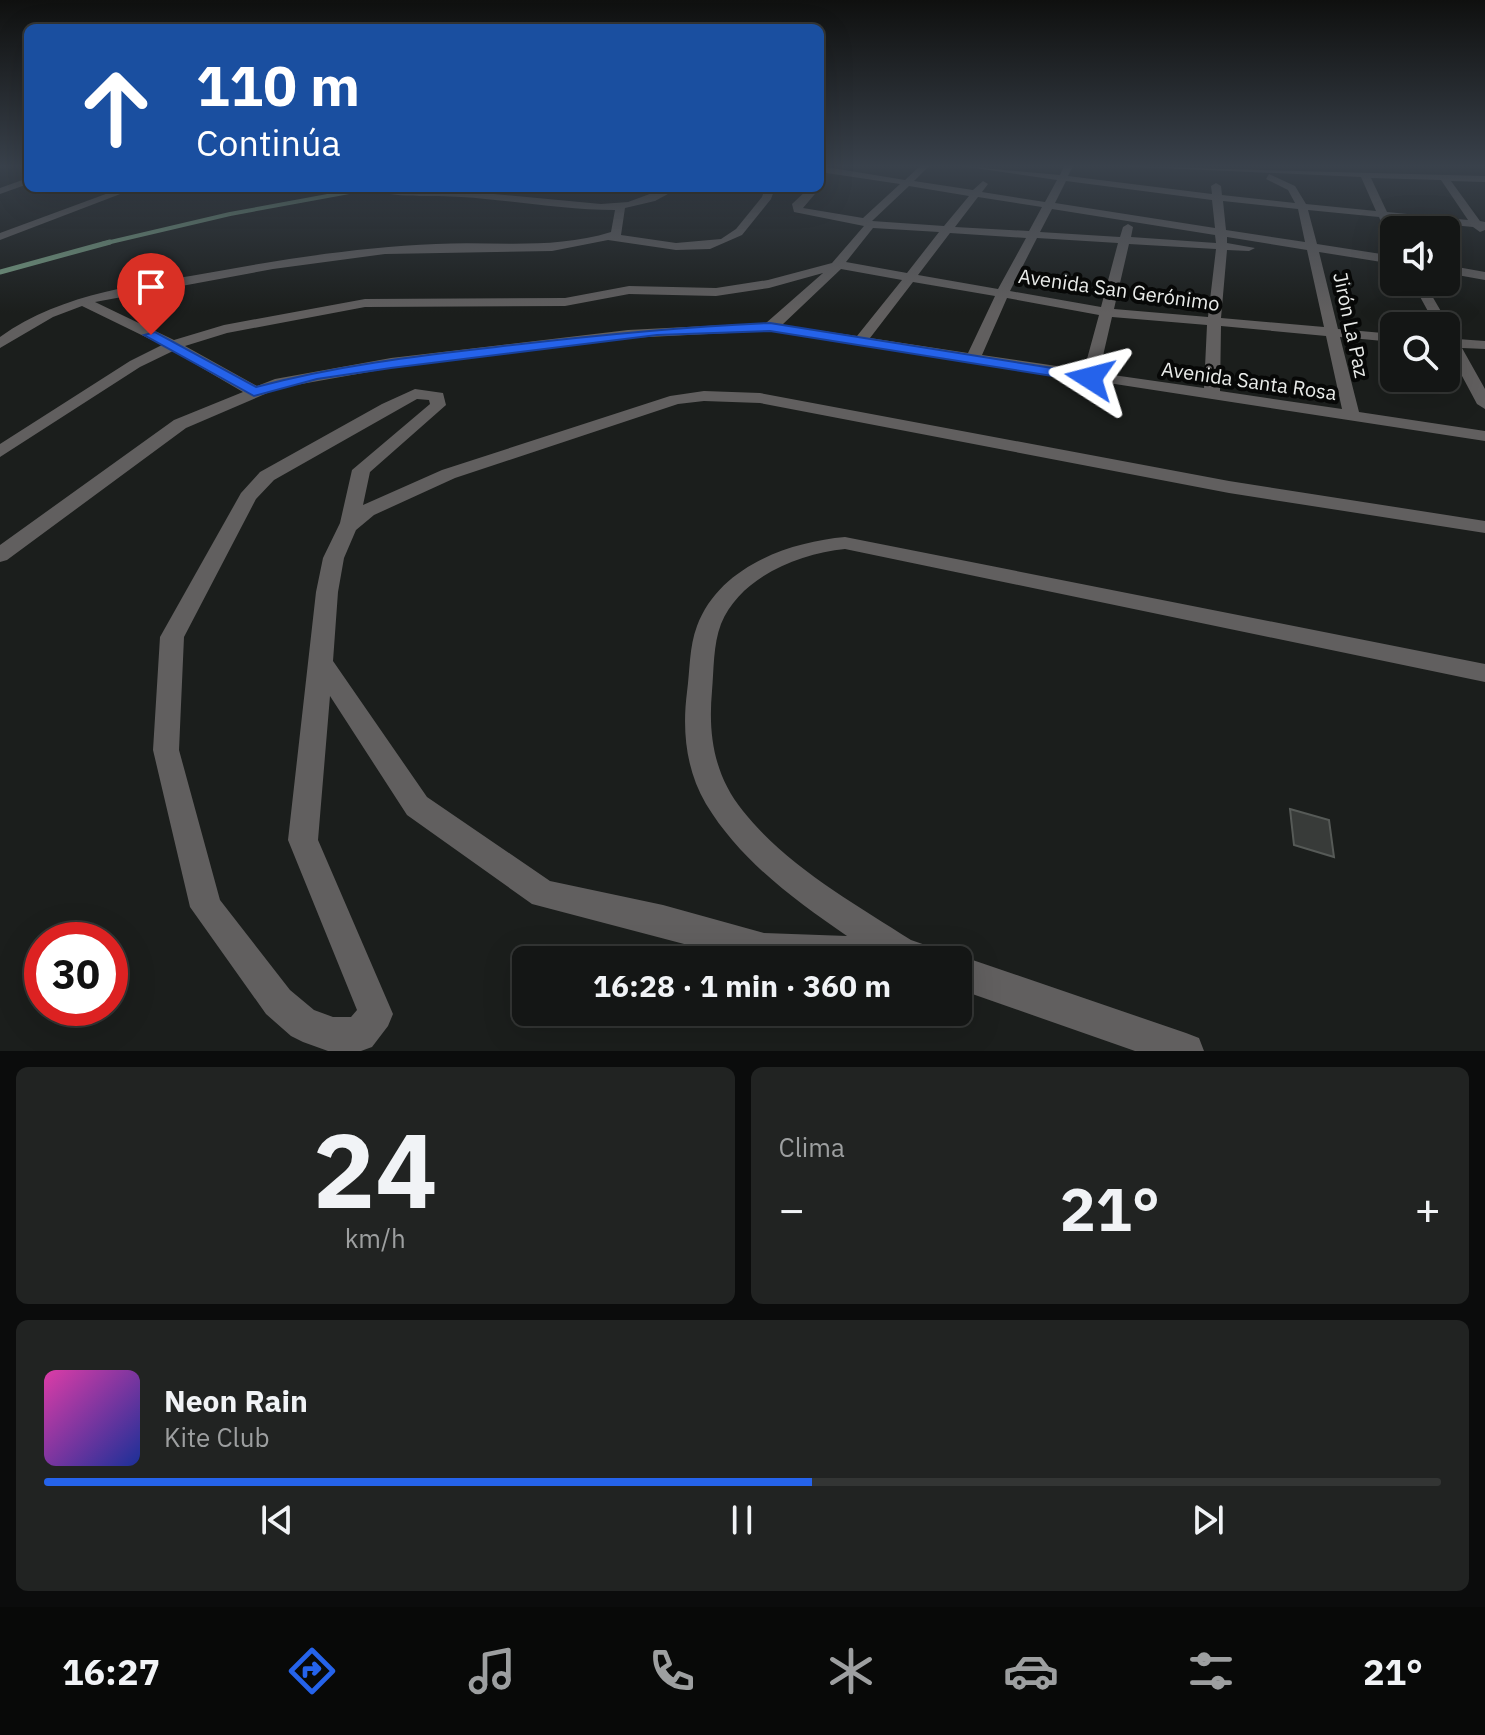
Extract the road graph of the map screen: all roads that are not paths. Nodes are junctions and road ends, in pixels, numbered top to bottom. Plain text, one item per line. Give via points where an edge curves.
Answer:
1 (59, 215) edge
2 (619, 215) edge
3 (750, 215) edge
4 (823, 215) edge
5 (876, 215) edge
6 (960, 215) edge
7 (1045, 215) edge
8 (1114, 215) edge
9 (1134, 215) edge
10 (1220, 215) edge
11 (1305, 215) edge
12 (1405, 215) edge
13 (1133, 218) junction
14 (868, 224) junction
15 (1480, 224) edge
16 (949, 230) junction
17 (1222, 233) junction
18 (1035, 235) junction
19 (1485, 236) edge
20 (0, 237) edge
21 (609, 237) junction
22 (1122, 238) junction
23 (1222, 247) junction
24 (1315, 249) junction
25 (1380, 258) edge
26 (840, 265) junction
27 (1460, 272) edge
28 (1485, 276) edge
29 (912, 277) junction
30 (1002, 294) junction
31 (84, 302) junction
32 (1107, 312) junction
33 (1214, 324) junction
34 (770, 327) junction
35 (1331, 333) junction
36 (1380, 337) edge
37 (1460, 341) edge
38 (860, 342) junction
39 (0, 344) edge
40 (173, 345) junction
41 (1485, 345) edge
42 (972, 360) junction
43 (1460, 360) edge
44 (1090, 378) junction
45 (254, 391) junction
46 (1212, 396) junction
47 (1485, 404) edge
48 (1352, 416) junction
49 (1485, 436) edge
50 (0, 452) edge
51 (350, 523) junction
52 (1485, 527) edge
53 (0, 555) edge
54 (321, 662) junction
55 (1485, 673) edge
56 (753, 946) edge
57 (895, 946) edge
58 (972, 977) edge
59 (1186, 1051) edge

1 - 20 street
2 - 21 street via 616,234
3 - 21 street via 739,232 713,244
4 - 14 street
5 - 14 street
6 - 16 street
7 - 18 street
8 - 13 street
9 - 13 street
10 - 17 street
11 - 24 street, Jirón La Paz
12 - 15 street
13 - 17 street
13 - 22 street
14 - 16 street
14 - 26 street
15 - 19 street
16 - 18 street
16 - 29 street
17 - 23 street
17 - 24 street
18 - 22 street
18 - 30 street
21 - 31 street via 571,245 437,247 273,264
22 - 23 street
22 - 32 street
23 - 24 street
23 - 33 street
24 - 25 street
24 - 35 street, Jirón La Paz
26 - 29 street, Avenida San Gerónimo
26 - 34 street
26 - 40 street via 716,292 629,290 565,302 365,303 224,329
27 - 28 street
29 - 30 street, Avenida San Gerónimo
29 - 38 street
30 - 32 street, Avenida San Gerónimo
30 - 42 street
31 - 39 street via 37,319
31 - 40 street
32 - 33 street, Avenida San Gerónimo
32 - 44 street
33 - 35 street, Avenida San Gerónimo
33 - 46 street
34 - 38 street, Avenida Santa Rosa
34 - 45 street, Avenida Santa Rosa via 657,331 391,363
35 - 36 street, Avenida San Gerónimo
35 - 48 street, Jirón La Paz
37 - 41 street
38 - 42 street, Avenida Santa Rosa
40 - 45 street
40 - 50 street
42 - 44 street, Avenida Santa Rosa
43 - 47 street
44 - 46 street, Avenida Santa Rosa
45 - 53 street, Avenida Santa Rosa via 180,424
46 - 48 street, Avenida Santa Rosa
48 - 49 street, Avenida Santa Rosa
51 - 52 street via 402,493 481,462 676,399 704,396 760,398 1229,487
51 - 54 street via 334,554
51 - 54 street via 361,470 438,405 437,396 415,394 388,407 285,464 248,497 172,637 166,750 206,907 278,1002 303,1024 333,1035 359,1034 376,1014 303,840
54 - 56 street via 417,806 543,894
55 - 57 street via 845,543 797,550 762,568 727,596 709,624 695,727 713,793 776,867
58 - 59 street

